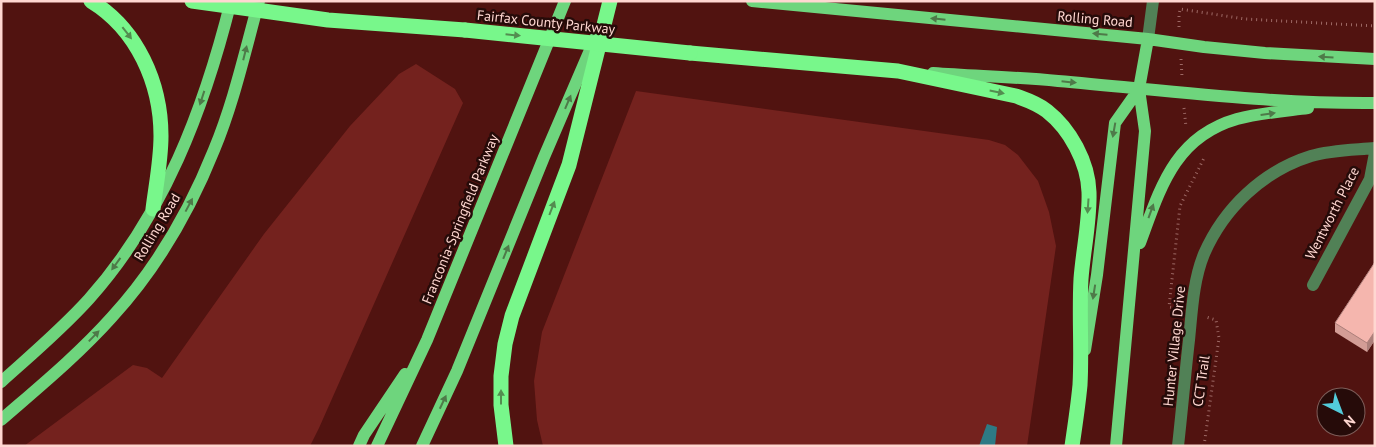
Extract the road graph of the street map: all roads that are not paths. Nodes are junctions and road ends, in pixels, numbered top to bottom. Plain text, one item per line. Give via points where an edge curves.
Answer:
1 (91, 1) edge
2 (192, 1) edge
3 (565, 1) edge
4 (752, 1) edge
5 (1153, 1) edge
6 (230, 4) edge
7 (609, 5) edge
8 (257, 6) edge
9 (1148, 39) junction
10 (1375, 60) edge
11 (898, 71) junction
12 (1139, 89) junction
13 (1375, 103) edge
14 (1340, 104) junction
15 (1375, 148) edge
16 (1375, 153) edge
17 (153, 209) junction
18 (1134, 257) junction
19 (1313, 285) dead end
20 (427, 340) junction
21 (1, 382) edge
22 (1080, 385) junction
23 (1, 420) edge
24 (359, 446) edge
25 (377, 446) edge
26 (422, 446) edge
27 (506, 446) edge
28 (1072, 446) edge
29 (1116, 446) edge
30 (1178, 446) edge

1 -> 17 highway via 126,32 143,59 156,91 161,137
2 - 6 highway, Fairfax County Parkway
3 - 20 main road, Franconia-Springfield Parkway
9 -> 4 main road, Rolling Road
5 - 9 street
6 - 8 highway, Fairfax County Parkway
6 -> 17 main road, Rolling Road via 196,116 172,175
26 -> 7 main road via 461,362
27 -> 7 highway via 501,405 505,344 512,316 569,165
8 -> 11 highway, Fairfax County Parkway, bridge via 328,20
23 -> 8 main road, Rolling Road via 65,364 113,316 161,252 192,198 214,149 244,60
10 -> 9 main road, Rolling Road via 1265,53
9 - 12 main road
11 -> 12 main road
11 -> 22 highway, Fairfax County Parkway via 1032,101 1046,110 1068,133 1083,162 1089,193 1081,278
12 - 14 main road
12 - 18 main road via 1145,131
12 -> 22 main road via 1115,123
13 - 14 main road
18 -> 14 main road via 1164,179 1185,150 1203,135 1241,118
15 - 30 street, Hunter Village Drive via 1332,152 1291,164 1251,189 1230,210 1216,231 1196,279
16 - 19 street, Wentworth Place via 1370,179
17 -> 21 main road, Rolling Road via 130,246 90,298
18 - 29 main road
20 - 24 main road
20 - 25 main road, Franconia-Springfield Parkway
22 - 28 highway, Fairfax County Parkway

